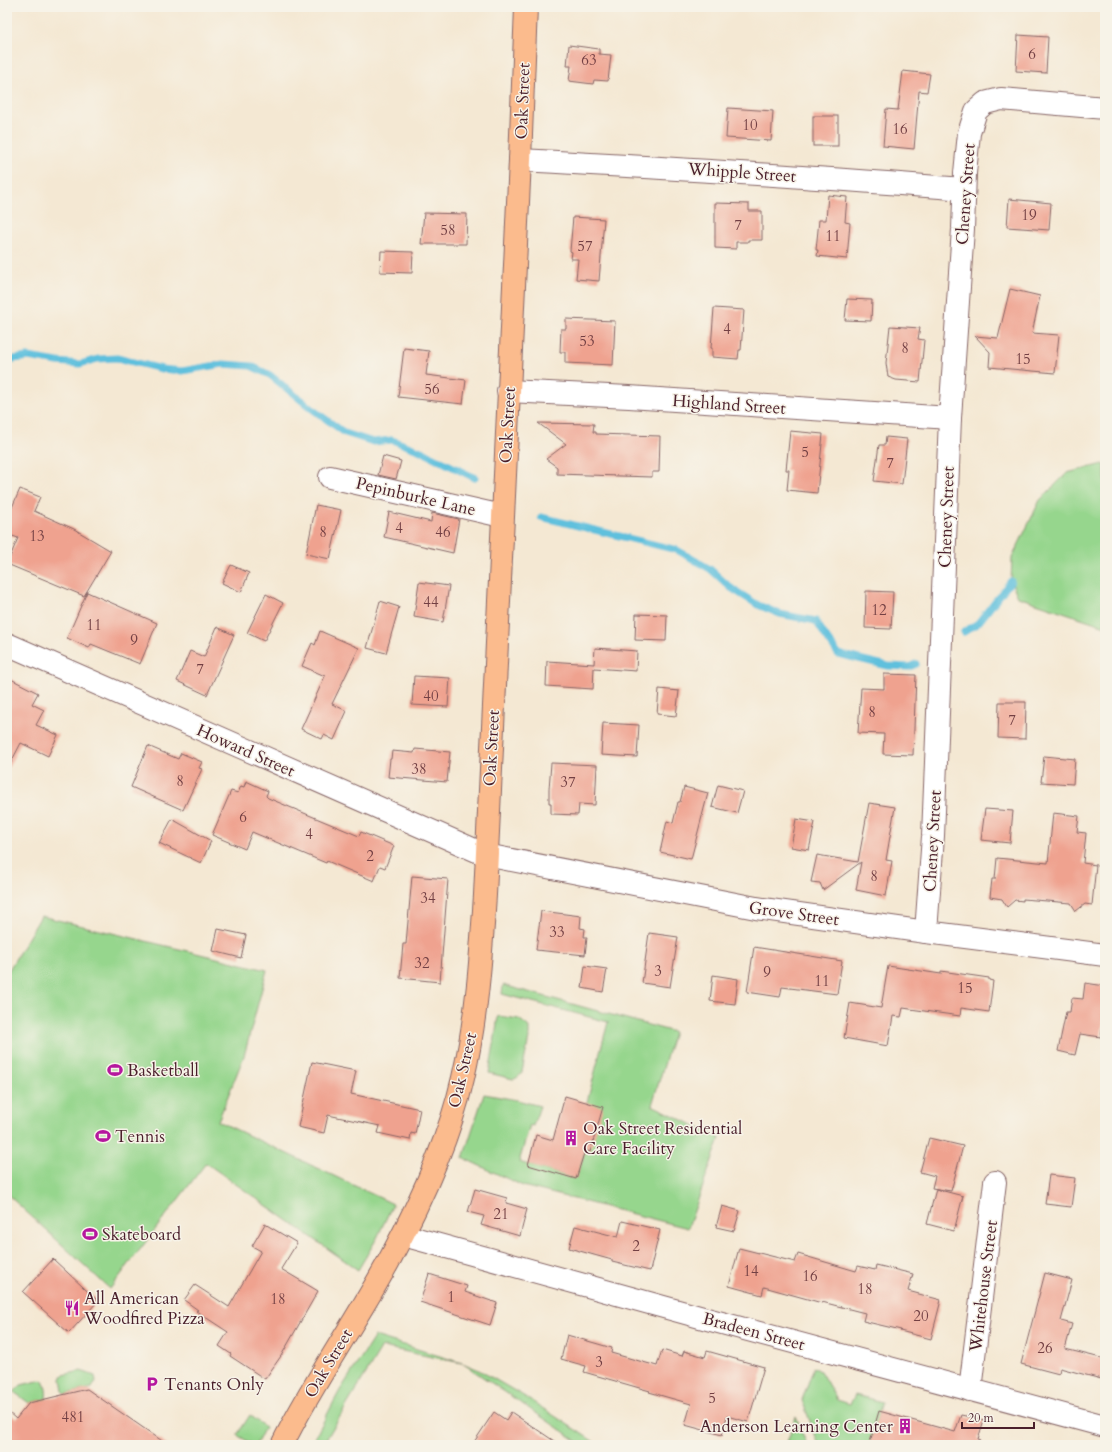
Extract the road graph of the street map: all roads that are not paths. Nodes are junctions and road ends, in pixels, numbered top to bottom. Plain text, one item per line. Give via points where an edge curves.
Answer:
1 (526, 7) edge
2 (1105, 108) edge
3 (520, 160) junction
4 (964, 189) junction
5 (508, 391) junction
6 (950, 418) junction
7 (330, 477) dead end
8 (502, 516) junction
9 (7, 644) edge
10 (486, 855) junction
11 (926, 932) junction
12 (1105, 956) edge
13 (995, 1182) dead end
14 (403, 1235) junction
15 (970, 1390) junction
16 (1105, 1426) edge
17 (282, 1445) edge

1 - 3 main road, Oak Street
2 - 4 street, Cheney Street via 1001,99 980,106 973,117 969,133
3 - 4 street, Whipple Street via 710,170
3 - 5 main road, Oak Street
4 - 6 street, Cheney Street
5 - 6 street, Highland Street
5 - 8 main road, Oak Street
6 - 11 street, Cheney Street via 933,836
7 - 8 street, Pepinburke Lane
8 - 10 main road, Oak Street
9 - 10 street, Howard Street
10 - 11 street, Grove Street via 756,908
10 - 14 main road, Oak Street via 477,993 463,1079 439,1156
11 - 12 street, Grove Street
13 - 15 street, Whitehouse Street
14 - 15 street, Bradeen Street
14 - 17 main road, Oak Street
15 - 16 street, Bradeen Street

